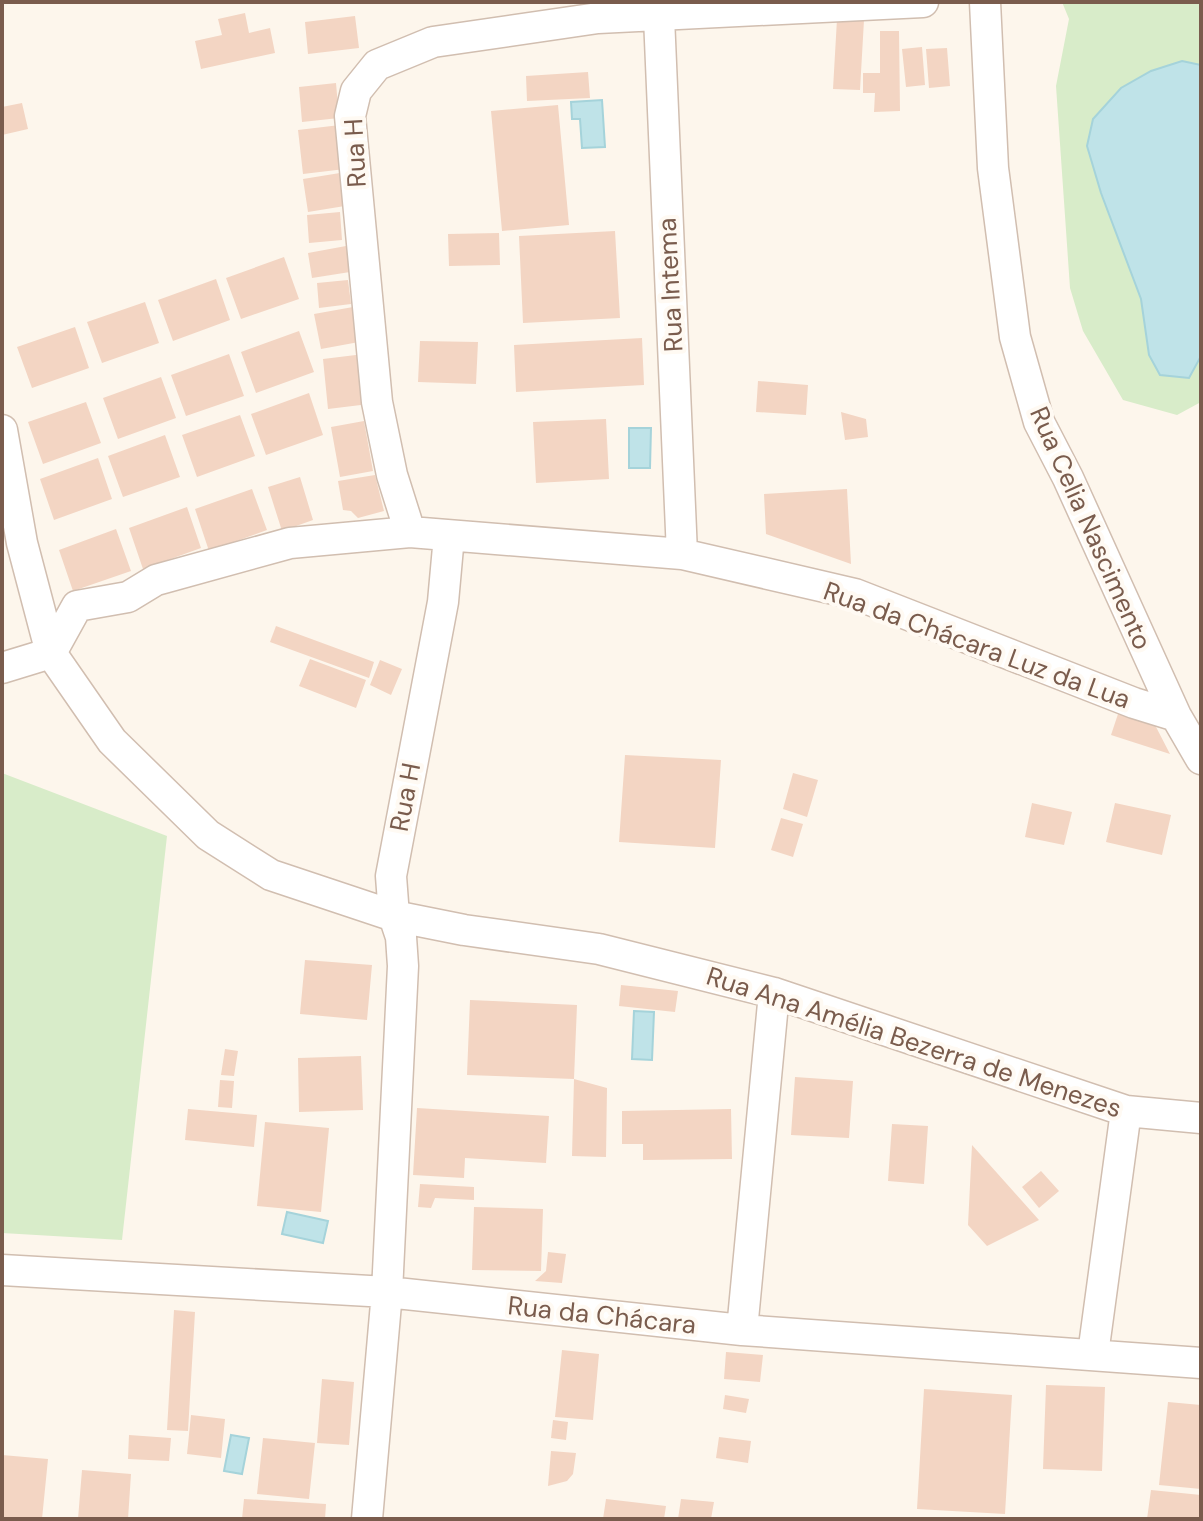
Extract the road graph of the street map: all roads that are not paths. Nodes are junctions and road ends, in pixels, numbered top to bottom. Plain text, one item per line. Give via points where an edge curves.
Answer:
1 (923, 2) edge
2 (985, 2) edge
3 (659, 17) junction
4 (2, 430) edge
5 (410, 532) junction
6 (449, 536) junction
7 (682, 554) junction
8 (51, 653) junction
9 (2, 668) edge
10 (1176, 716) junction
11 (1201, 759) edge
12 (394, 916) junction
13 (774, 993) junction
14 (1126, 1111) junction
15 (1201, 1118) edge
16 (2, 1270) edge
17 (387, 1292) junction
18 (742, 1330) junction
19 (1093, 1354) junction
20 (1201, 1363) edge
21 (367, 1519) edge

1 - 3 street, Rua H
2 - 10 street, Rua Celia Nascimento via 993,168 1015,337 1039,422
3 - 5 street, Rua H via 598,18 433,42 377,65 356,91 350,116 377,402
3 - 7 street, Rua Intema
4 - 8 street, Rua Ana Amélia Bezerra de Menezes via 22,543
5 - 6 street, Rua da Chácara Luz da Lua
5 - 8 street, Rua da Chácara Luz da Lua via 290,543 156,580 128,597 77,606
6 - 7 street, Rua da Chácara Luz da Lua
6 - 12 street, Rua H via 443,602 391,876
7 - 10 street, Rua da Chácara Luz da Lua via 855,594
8 - 9 street
8 - 12 street, Rua Ana Amélia Bezerra de Menezes via 112,741 208,835 271,875
10 - 11 street
12 - 13 street, Rua Ana Amélia Bezerra de Menezes via 599,949
12 - 17 street, Rua H via 403,966
13 - 14 street, Rua Ana Amélia Bezerra de Menezes
13 - 18 street
14 - 15 street, Rua Ana Amélia Bezerra de Menezes
14 - 19 street
16 - 17 street, Rua da Chácara
17 - 18 street, Rua da Chácara
17 - 21 street, Rua H
18 - 19 street, Rua da Chácara
19 - 20 street, Rua da Chácara

